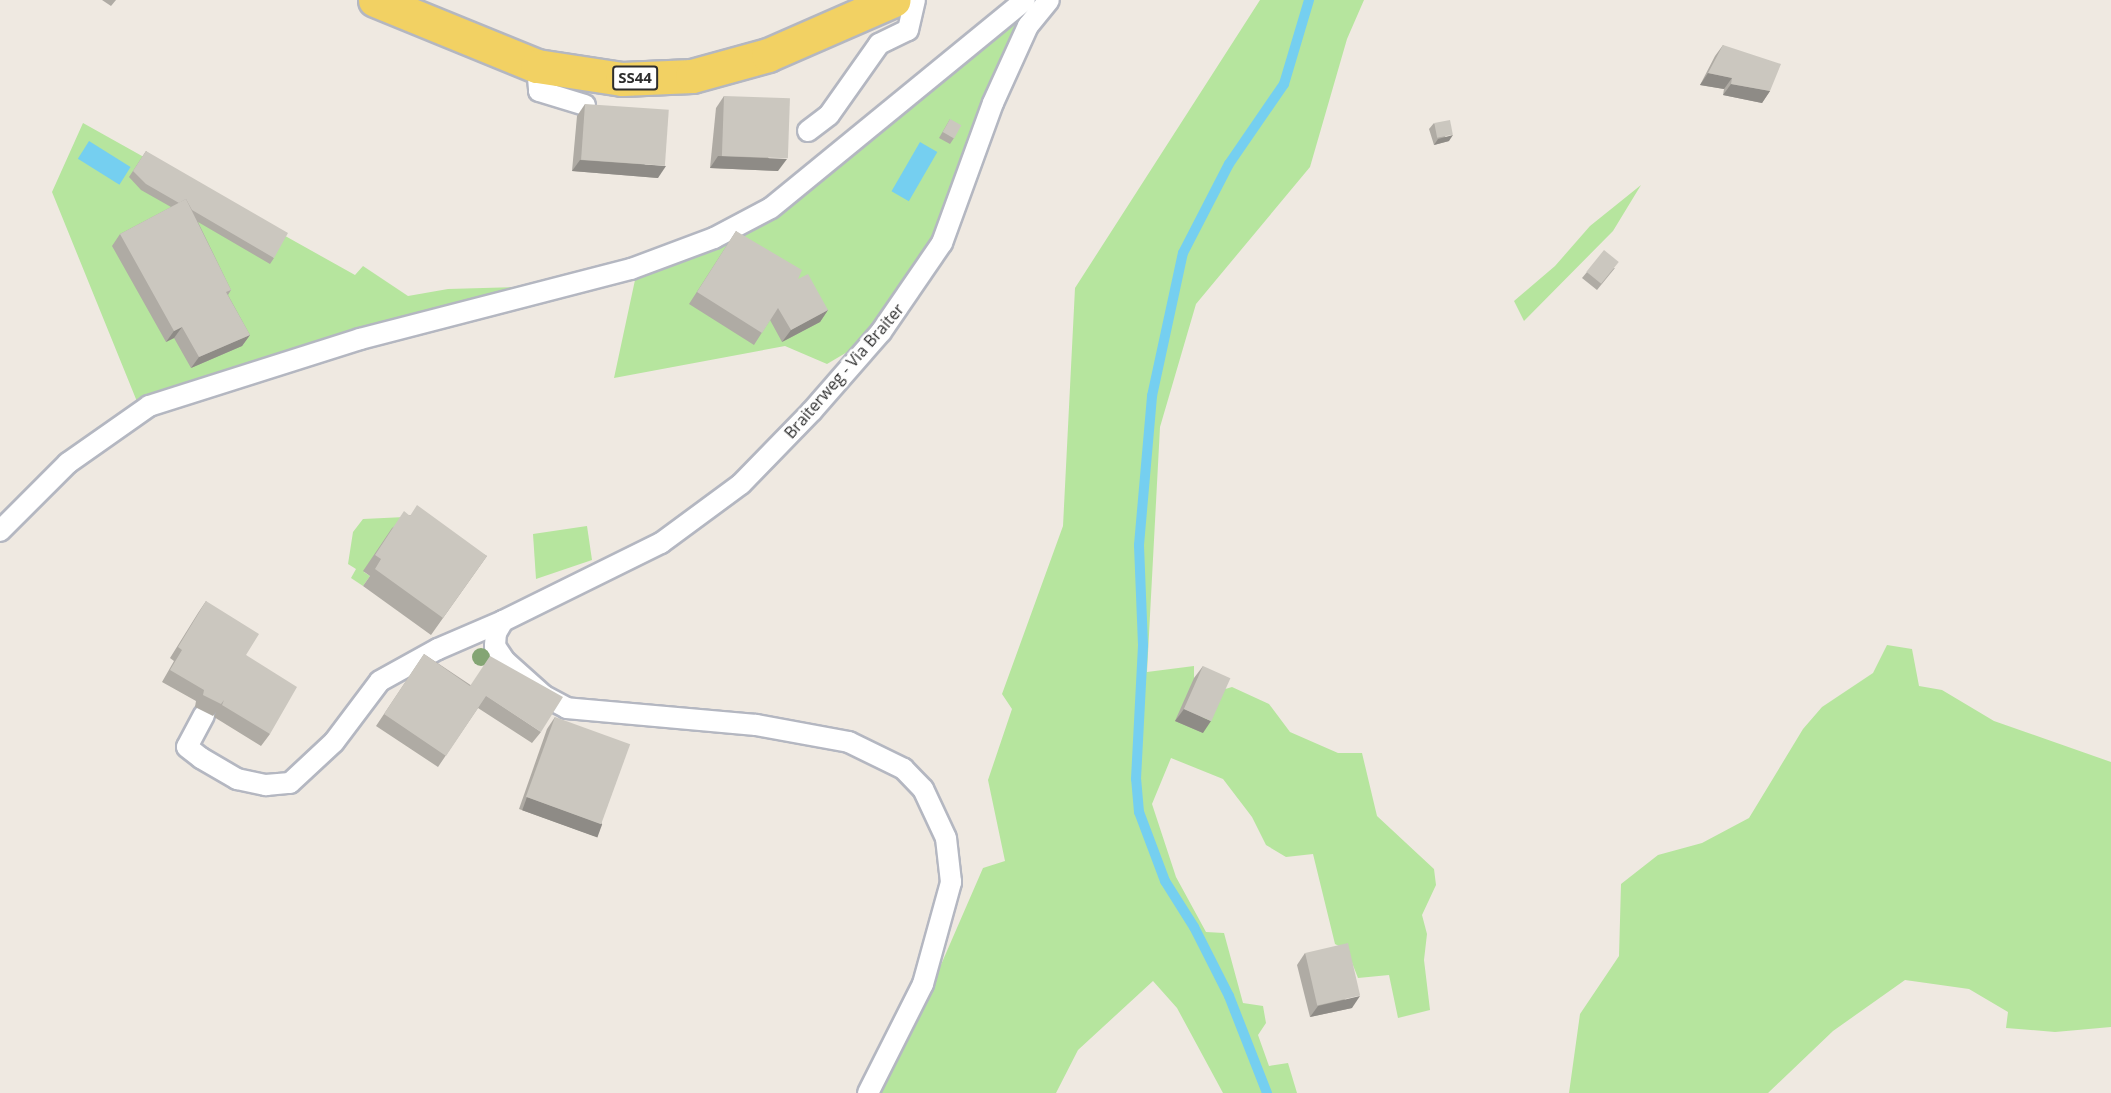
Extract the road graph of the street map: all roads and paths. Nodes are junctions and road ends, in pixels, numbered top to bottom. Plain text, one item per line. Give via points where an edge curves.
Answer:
1 (375, 0) edge
2 (894, 0) edge
3 (915, 0) edge
4 (1025, 0) edge
5 (1049, 0) edge
6 (537, 66) junction
7 (585, 105) edge
8 (808, 131) dead end
9 (0, 531) edge
10 (503, 621) junction
11 (204, 715) dead end
12 (868, 1093) edge

1 - 6 main road, SS44
2 - 6 main road, SS44 via 768,55 692,76 622,79
3 - 8 lane via 908,30 879,44 829,116
4 - 9 lane via 771,208 714,238 631,269 360,339 149,406 68,463
5 - 10 lane, Braiterweg - Via Braiter via 1028,26 993,103 942,243 881,332 812,411 741,484 661,543
6 - 7 lane via 539,91
10 - 11 lane, Braiterweg - Via Braiter via 438,649 380,681 334,742 290,783 266,785 237,779 187,747
10 - 12 lane via 495,646 505,661 543,695 567,708 756,725 849,742 904,769 923,789 946,838 951,882 923,984

